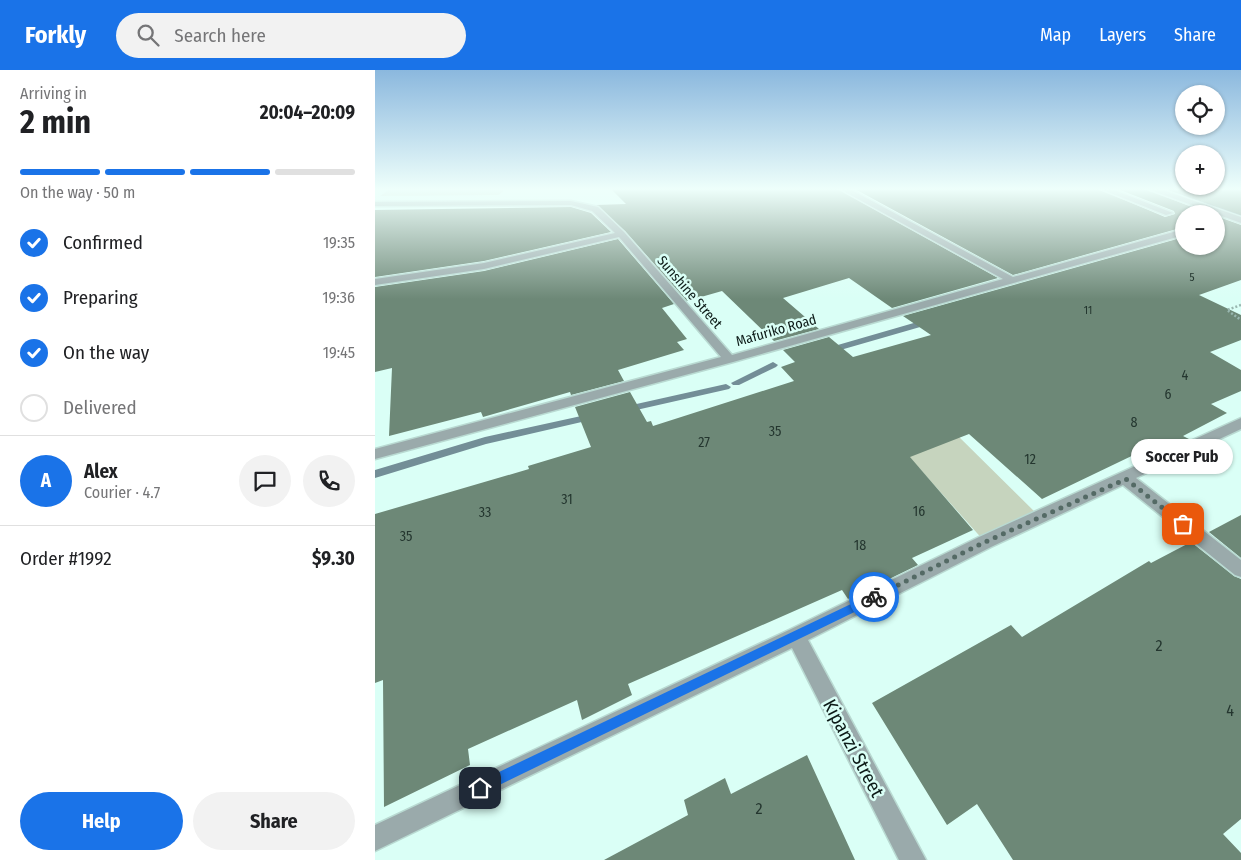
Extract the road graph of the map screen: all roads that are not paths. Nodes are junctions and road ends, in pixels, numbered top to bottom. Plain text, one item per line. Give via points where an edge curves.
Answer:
1 (611, 225) edge
2 (910, 225) edge
3 (621, 234) junction
4 (1175, 235) edge
5 (1012, 280) junction
6 (375, 282) edge
7 (729, 359) junction
8 (1241, 423) edge
9 (375, 454) edge
10 (1126, 479) junction
11 (1241, 570) edge
12 (796, 636) junction
13 (375, 838) edge
14 (913, 860) edge

1 - 3 street, Sunshine Street
2 - 5 street
3 - 6 street via 484,266
3 - 7 street, Sunshine Street
4 - 5 street, Mafuriko Road
5 - 7 street, Mafuriko Road
7 - 9 street, Mafuriko Road
8 - 10 street
10 - 11 street
10 - 12 street via 985,542
12 - 13 street
12 - 14 street, Kipanzi Street

